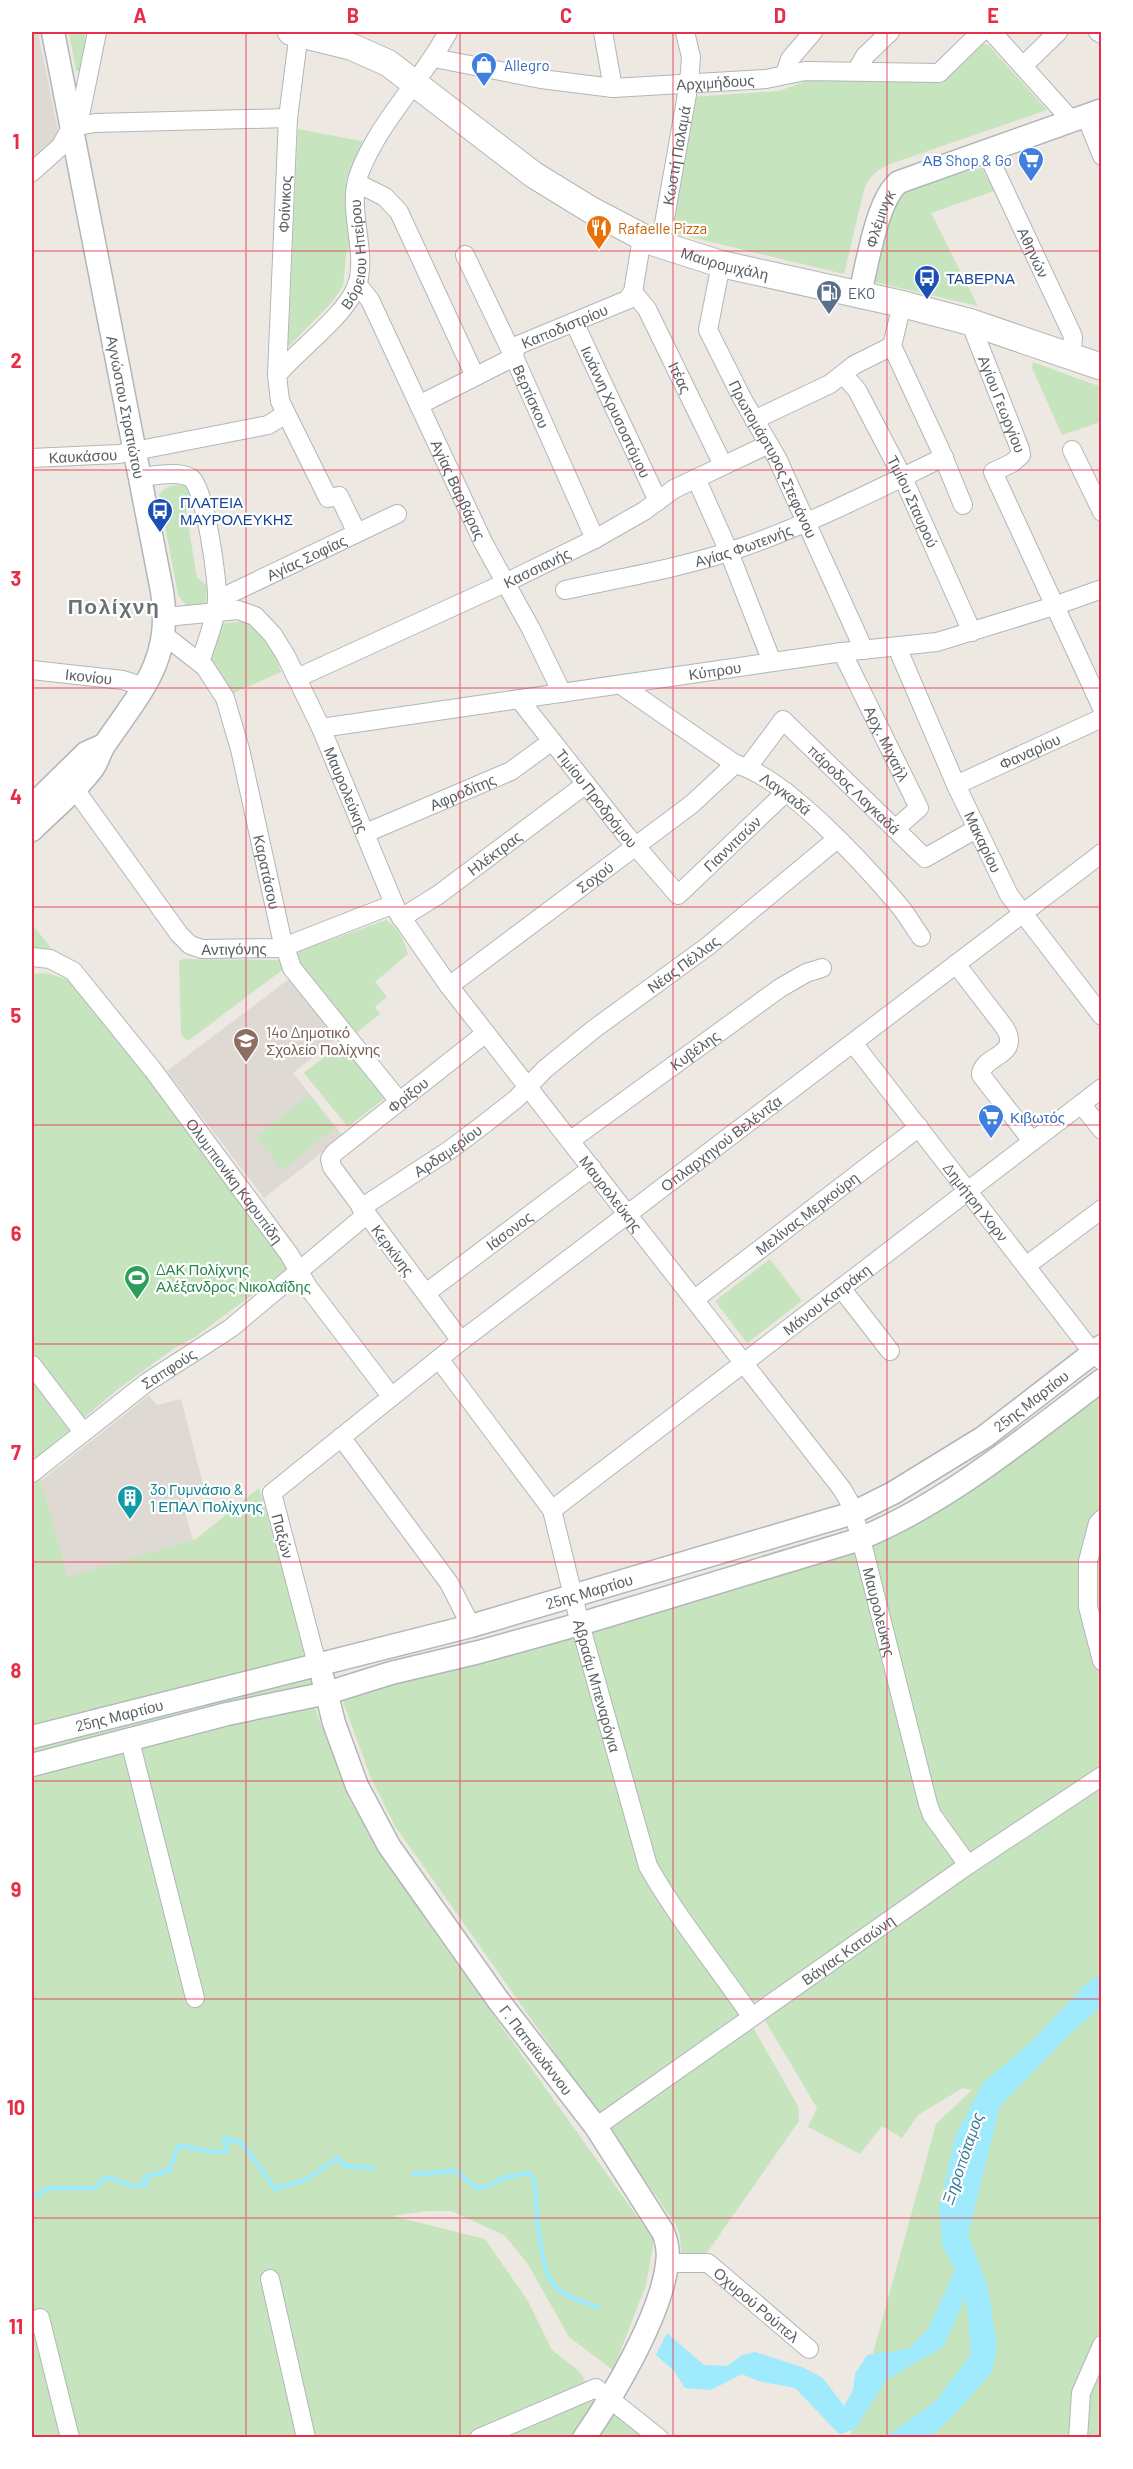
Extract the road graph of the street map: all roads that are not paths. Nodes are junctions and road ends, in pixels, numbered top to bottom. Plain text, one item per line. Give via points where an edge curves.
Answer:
1 (53, 32) edge
2 (97, 32) edge
3 (296, 32) edge
4 (448, 32) edge
5 (603, 32) edge
6 (685, 32) edge
7 (890, 32) edge
8 (981, 32) edge
9 (992, 32) edge
10 (1058, 32) edge
11 (806, 35) edge
12 (434, 58) junction
13 (1023, 66) junction
14 (857, 70) junction
15 (786, 74) junction
16 (416, 82) junction
17 (689, 83) junction
18 (612, 88) junction
19 (1092, 112) edge
20 (288, 118) junction
21 (72, 127) junction
22 (986, 151) junction
23 (1101, 156) edge
24 (32, 172) edge
25 (357, 183) junction
26 (651, 242) junction
27 (465, 255) dead end
28 (721, 264) junction
29 (357, 284) junction
30 (633, 292) junction
31 (860, 294) junction
32 (902, 304) junction
33 (574, 322) junction
34 (970, 322) junction
35 (892, 346) junction
36 (1071, 356) junction
37 (514, 357) junction
38 (1101, 365) edge
39 (843, 374) junction
40 (277, 375) junction
41 (475, 376) junction
42 (419, 405) junction
43 (286, 414) junction
44 (754, 420) junction
45 (770, 444) junction
46 (1072, 450) dead end
47 (135, 452) junction
48 (944, 457) junction
49 (32, 458) edge
50 (723, 465) junction
51 (140, 477) junction
52 (696, 478) junction
53 (903, 478) junction
54 (658, 501) junction
55 (963, 505) dead end
56 (1101, 512) edge
57 (397, 514) dead end
58 (807, 521) junction
59 (357, 533) junction
60 (595, 538) junction
61 (729, 552) junction
62 (505, 583) junction
63 (1101, 589) edge
64 (565, 590) dead end
65 (216, 606) junction
66 (1054, 606) junction
67 (165, 626) junction
68 (972, 632) junction
69 (897, 647) junction
70 (864, 650) junction
71 (842, 652) junction
72 (772, 662) junction
73 (200, 663) junction
74 (32, 670) edge
75 (297, 678) junction
76 (621, 685) junction
77 (144, 687) junction
78 (562, 693) junction
79 (519, 699) junction
80 (1101, 708) edge
81 (1101, 718) edge
82 (321, 728) junction
83 (552, 741) junction
84 (104, 745) junction
85 (742, 766) junction
86 (586, 784) junction
87 (956, 785) junction
88 (74, 788) junction
89 (786, 792) junction
90 (32, 806) edge
91 (895, 829) junction
92 (976, 829) junction
93 (32, 830) edge
94 (366, 833) junction
95 (837, 839) junction
96 (635, 846) junction
97 (1101, 853) edge
98 (678, 896) joint
99 (397, 911) junction
100 (1022, 914) junction
101 (921, 937) dead end
102 (285, 947) junction
103 (32, 957) edge
104 (956, 964) junction
105 (32, 966) edge
106 (822, 968) dead end
107 (73, 971) junction
108 (449, 986) junction
109 (1101, 1016) edge
110 (486, 1033) junction
111 (853, 1043) junction
112 (529, 1086) junction
113 (1101, 1088) edge
114 (399, 1101) junction
115 (1082, 1104) junction
116 (919, 1127) junction
117 (1101, 1130) edge
118 (571, 1140) junction
119 (1032, 1141) junction
120 (330, 1157) joint
121 (592, 1168) junction
122 (967, 1190) junction
123 (1101, 1209) edge
124 (364, 1211) junction
125 (628, 1214) junction
126 (1026, 1266) junction
127 (299, 1270) junction
128 (841, 1288) junction
129 (426, 1293) junction
130 (695, 1299) junction
131 (461, 1341) junction
132 (890, 1351) dead end
133 (1099, 1353) edge
134 (439, 1359) junction
135 (744, 1362) junction
136 (32, 1365) edge
137 (1101, 1380) edge
138 (391, 1396) junction
139 (82, 1432) junction
140 (341, 1437) junction
141 (35, 1471) edge
142 (552, 1509) junction
143 (853, 1513) junction
144 (1101, 1519) edge
145 (861, 1539) junction
146 (574, 1598) junction
147 (580, 1624) junction
148 (471, 1626) junction
149 (1101, 1662) edge
150 (317, 1664) junction
151 (327, 1693) junction
152 (32, 1737) edge
153 (129, 1741) junction
154 (32, 1765) edge
155 (1101, 1776) edge
156 (968, 1864) junction
157 (195, 1998) dead end
158 (751, 2016) junction
159 (596, 2127) junction
160 (667, 2264) junction
161 (270, 2279) dead end
162 (40, 2318) dead end
163 (1101, 2345) edge
164 (809, 2349) dead end
165 (611, 2400) junction
166 (70, 2438) edge
167 (306, 2438) edge
168 (479, 2438) edge
169 (584, 2438) edge
170 (659, 2438) edge
171 (1078, 2438) edge

1 - 21 street, Αγνώστου Στρατιώτου
2 - 21 street via 82,106
3 - 16 main road, Μαυρομιχάλη via 367,52
3 - 20 street, Φοίνικος
4 - 12 street, Βόρειου Ηπείρου
5 - 18 street
6 - 17 street, Κωστή Παλαμά via 691,57
7 - 14 street via 865,56
8 - 14 street, Αρχιμήδους via 939,73
9 - 13 street
10 - 13 street
11 - 15 street via 789,61
12 - 16 street, Βόρειου Ηπείρου
12 - 18 street, Αρχιμήδους
13 - 19 street
14 - 15 street, Αρχιμήδους
15 - 17 street, Αρχιμήδους via 765,79
16 - 25 street, Βόρειου Ηπείρου via 390,116
16 - 26 main road, Μαυρομιχάλη via 534,174
17 - 18 street, Αρχιμήδους
17 - 26 street, Κωστή Παλαμά
19 - 22 street, Φλέμινγκ
19 - 23 street
20 - 21 street via 95,123
20 - 40 street, Φοίνικος
21 - 24 street via 60,147
21 - 47 street, Αγνώστου Στρατιώτου
22 - 31 street, Φλέμινγκ via 910,176 890,190
22 - 36 street, Αθηνών via 1071,332
25 - 29 street, Βόρειου Ηπείρου
25 - 41 street via 385,197 399,212
26 - 28 main road, Μαυρομιχάλη
26 - 30 street
27 - 37 street, Βερτίσκου
28 - 31 main road, Μαυρομιχάλη
28 - 44 street, Πρωτομάρτυρος Στεφάνου via 708,330
29 - 40 street, Βόρειου Ηπείρου via 333,318
29 - 42 street, Αγίας Βαρβάρας via 370,300
30 - 33 street, Καποδιστρίου via 627,300
30 - 50 street, Ιτέας via 647,309
31 - 32 main road, Μαυρομιχάλη
32 - 34 main road, Μαυρομιχάλη
32 - 35 street
33 - 37 street, Καποδιστρίου via 516,346
33 - 54 street, Ιωάννη Χρυσοστόμου
34 - 36 main road, Μαυρομιχάλη
34 - 66 street, Αγίου Γεωργίου via 1020,448 1021,455 1016,460 993,472
35 - 39 street
35 - 48 street
36 - 38 main road, Μαυρομιχάλη
37 - 41 street, Καποδιστρίου
37 - 60 street, Βερτίσκου
39 - 44 street
39 - 53 street, Τιμίου Σταυρού via 857,390
40 - 43 street
41 - 42 street, Καποδιστρίου
42 - 62 street, Αγίας Βαρβάρας
43 - 47 street via 268,425
43 - 59 street via 328,498 339,496
44 - 45 street, Πρωτομάρτυρος Στεφάνου
45 - 50 street, Κασσιανής
45 - 58 street, Πρωτομάρτυρος Στεφάνου
46 - 56 street
47 - 49 street, Καυκάσου
47 - 51 street, Αγνώστου Στρατιώτου
48 - 53 street, Αγίας Φωτεινής
48 - 55 street
50 - 52 street, Κασσιανής
51 - 65 street via 178,475 190,478 196,485 213,558
51 - 67 street, Αγνώστου Στρατιώτου
52 - 54 street, Κασσιανής
52 - 61 street
53 - 58 street, Αγίας Φωτεινής
53 - 68 street, Τιμίου Σταυρού
54 - 60 street, Κασσιανής
57 - 59 street, Αγίας Σοφίας
58 - 61 street, Αγίας Φωτεινής
58 - 70 street, Πρωτομάρτυρος Στεφάνου
59 - 65 street, Αγίας Σοφίας
60 - 62 street, Κασσιανής
61 - 64 street, Αγίας Φωτεινής
61 - 72 street
62 - 75 street, Κασσιανής
62 - 78 street, Αγίας Βαρβάρας
63 - 66 street, Κύπρου
65 - 67 street, Μαυρολεύκης
65 - 73 street
65 - 75 street, Μαυρολεύκης via 257,618 273,635
66 - 68 street, Κύπρου
66 - 80 street
67 - 73 street, Καρατάσου
67 - 77 street, Αγνώστου Στρατιώτου
68 - 69 street, Κύπρου
69 - 70 street, Κύπρου
69 - 87 street, Μακαρίου
70 - 71 street, Κύπρου
71 - 72 street, Κύπρου
71 - 91 street, Αρχ. Μιχαήλ via 919,808
72 - 76 street, Κύπρου
73 - 102 street, Καρατάσου via 221,692 233,722
74 - 77 street, Ικονίου via 123,680
75 - 82 street, Μαυρολεύκης
76 - 78 street, Κύπρου
76 - 85 street, Λαγκαδά
77 - 84 street, Αγνώστου Στρατιώτου
78 - 79 street, Κύπρου
79 - 82 street, Κύπρου
79 - 83 street, Τιμίου Προδρόμου
81 - 87 street, Φαναρίου
82 - 94 street, Μαυρολεύκης
83 - 86 street, Τιμίου Προδρόμου
83 - 94 street, Αφροδίτης via 511,771
84 - 88 street, Αγνώστου Στρατιώτου via 94,766
84 - 90 street, Αγνώστου Στρατιώτου via 86,753
85 - 89 street, Λαγκαδά
85 - 91 street, πάροδος Λαγκαδά via 783,720
85 - 96 street, Σοχού
86 - 96 street, Τιμίου Προδρόμου
86 - 99 street, Ηλέκτρας via 445,890
87 - 92 street, Μακαρίου
88 - 93 street, Αγνώστου Στρατιώτου
88 - 102 street, Αντιγόνης via 190,945 212,949
89 - 95 street, Λαγκαδά
89 - 98 street, Γιαννιτσών
91 - 92 street, πάροδος Λαγκαδά via 925,858
92 - 100 street, Μακαρίου
94 - 99 street, Μαυρολεύκης
95 - 101 street, Λαγκαδά via 898,904
95 - 112 street, Νέας Πέλλας via 732,928 594,1029
96 - 98 street, Τιμίου Προδρόμου
96 - 108 street, Σοχού
97 - 100 street, Οπλαρχηγού Βελέντζα
99 - 102 street, Αντιγόνης
99 - 108 street, Μαυρολεύκης
100 - 104 street, Οπλαρχηγού Βελέντζα
100 - 109 street, Μακαρίου
102 - 114 street, Καρατάσου via 292,968
103 - 107 street, Ολυμπιονίκη Καρυπίδη via 50,958
104 - 111 street, Οπλαρχηγού Βελέντζα
104 - 119 street via 1009,1037 1007,1048 984,1066 981,1075
105 - 107 street via 49,965
106 - 118 street, Κυβέλης via 780,988
107 - 127 street, Ολυμπιονίκη Καρυπίδη via 153,1070
108 - 110 street, Μαυρολεύκης
110 - 112 street, Μαυρολεύκης
110 - 114 street, Φρίξου
111 - 116 street, Δημήτρη Χορν
111 - 125 street, Οπλαρχηγού Βελέντζα
112 - 118 street, Μαυρολεύκης
112 - 124 street, Αρδαμερίου via 451,1149
113 - 115 street, Μάνου Κατράκη
114 - 120 street, Φρίξου
115 - 117 street
115 - 119 street, Μάνου Κατράκη
116 - 122 street, Δημήτρη Χορν
116 - 130 street, Μελίνας Μερκούρη
118 - 121 street, Μαυρολεύκης
119 - 122 street, Μάνου Κατράκη
120 - 124 street, Κερκίνης via 332,1167
121 - 125 street, Μαυρολεύκης
121 - 129 street, Ιάσoνος
122 - 126 street, Δημήτρη Χορν
122 - 128 street, Μάνου Κατράκη
123 - 126 street
124 - 127 street, Αρδαμερίου
124 - 129 street, Κερκίνης
125 - 130 street, Μαυρολεύκης
125 - 131 street, Οπλαρχηγού Βελέντζα
126 - 133 street, Δημήτρη Χορν
127 - 138 street, Ολυμπιονίκη Καρυπίδη
127 - 139 street, Σαπφούς via 223,1335 170,1366
128 - 132 street
128 - 135 street, Μάνου Κατράκη
129 - 131 street, Κερκίνης
130 - 135 street, Μαυρολεύκης
131 - 134 street, Οπλαρχηγού Βελέντζα
133 - 143 street, 25ης Μαρτίου via 984,1437
134 - 138 street, Οπλαρχηγού Βελέντζα
134 - 142 street, Αβραάμ Μπεναρόγια
135 - 142 street, Μάνου Κατράκη
135 - 143 street, Μαυρολεύκης via 842,1489
136 - 139 street
137 - 145 street, 25ης Μαρτίου via 1008,1452
138 - 140 street, Οπλαρχηγού Βελέντζα
139 - 141 street, Σαπφούς
140 - 148 street via 449,1583
140 - 150 street, Παξών via 272,1493
142 - 146 street, Αβραάμ Μπεναρόγια
143 - 145 street, Μαυρολεύκης
143 - 146 street, 25ης Μαρτίου
144 - 149 street via 1088,1561 1088,1607
145 - 147 street, 25ης Μαρτίου
145 - 156 street, Μαυρολεύκης via 928,1804
146 - 147 street, Αβραάμ Μπεναρόγια
146 - 148 street, 25ης Μαρτίου
147 - 151 street, 25ης Μαρτίου
147 - 158 street, Αβραάμ Μπεναρόγια via 648,1866
148 - 150 street, 25ης Μαρτίου
150 - 151 street, Γ. Παπαϊωάννου
150 - 152 street, 25ης Μαρτίου
151 - 153 street, 25ης Μαρτίου via 226,1714
151 - 159 street, Γ. Παπαϊωάννου via 357,1786 389,1846 498,2000
153 - 154 street, 25ης Μαρτίου
153 - 157 street
155 - 156 street, Βάγιας Κατσώνη
156 - 158 street, Βάγιας Κατσώνη
158 - 159 street, Βάγιας Κατσώνη
159 - 160 street, Γ. Παπαϊωάννου via 659,2223 666,2241
160 - 164 street, Οχυρού Ρούπελ via 708,2263
160 - 165 street, Γ. Παπαϊωάννου via 650,2319
161 - 167 street
162 - 166 street
163 - 171 street via 1082,2393
165 - 168 street via 597,2388
165 - 169 street, Γ. Παπαϊωάννου
165 - 170 street

